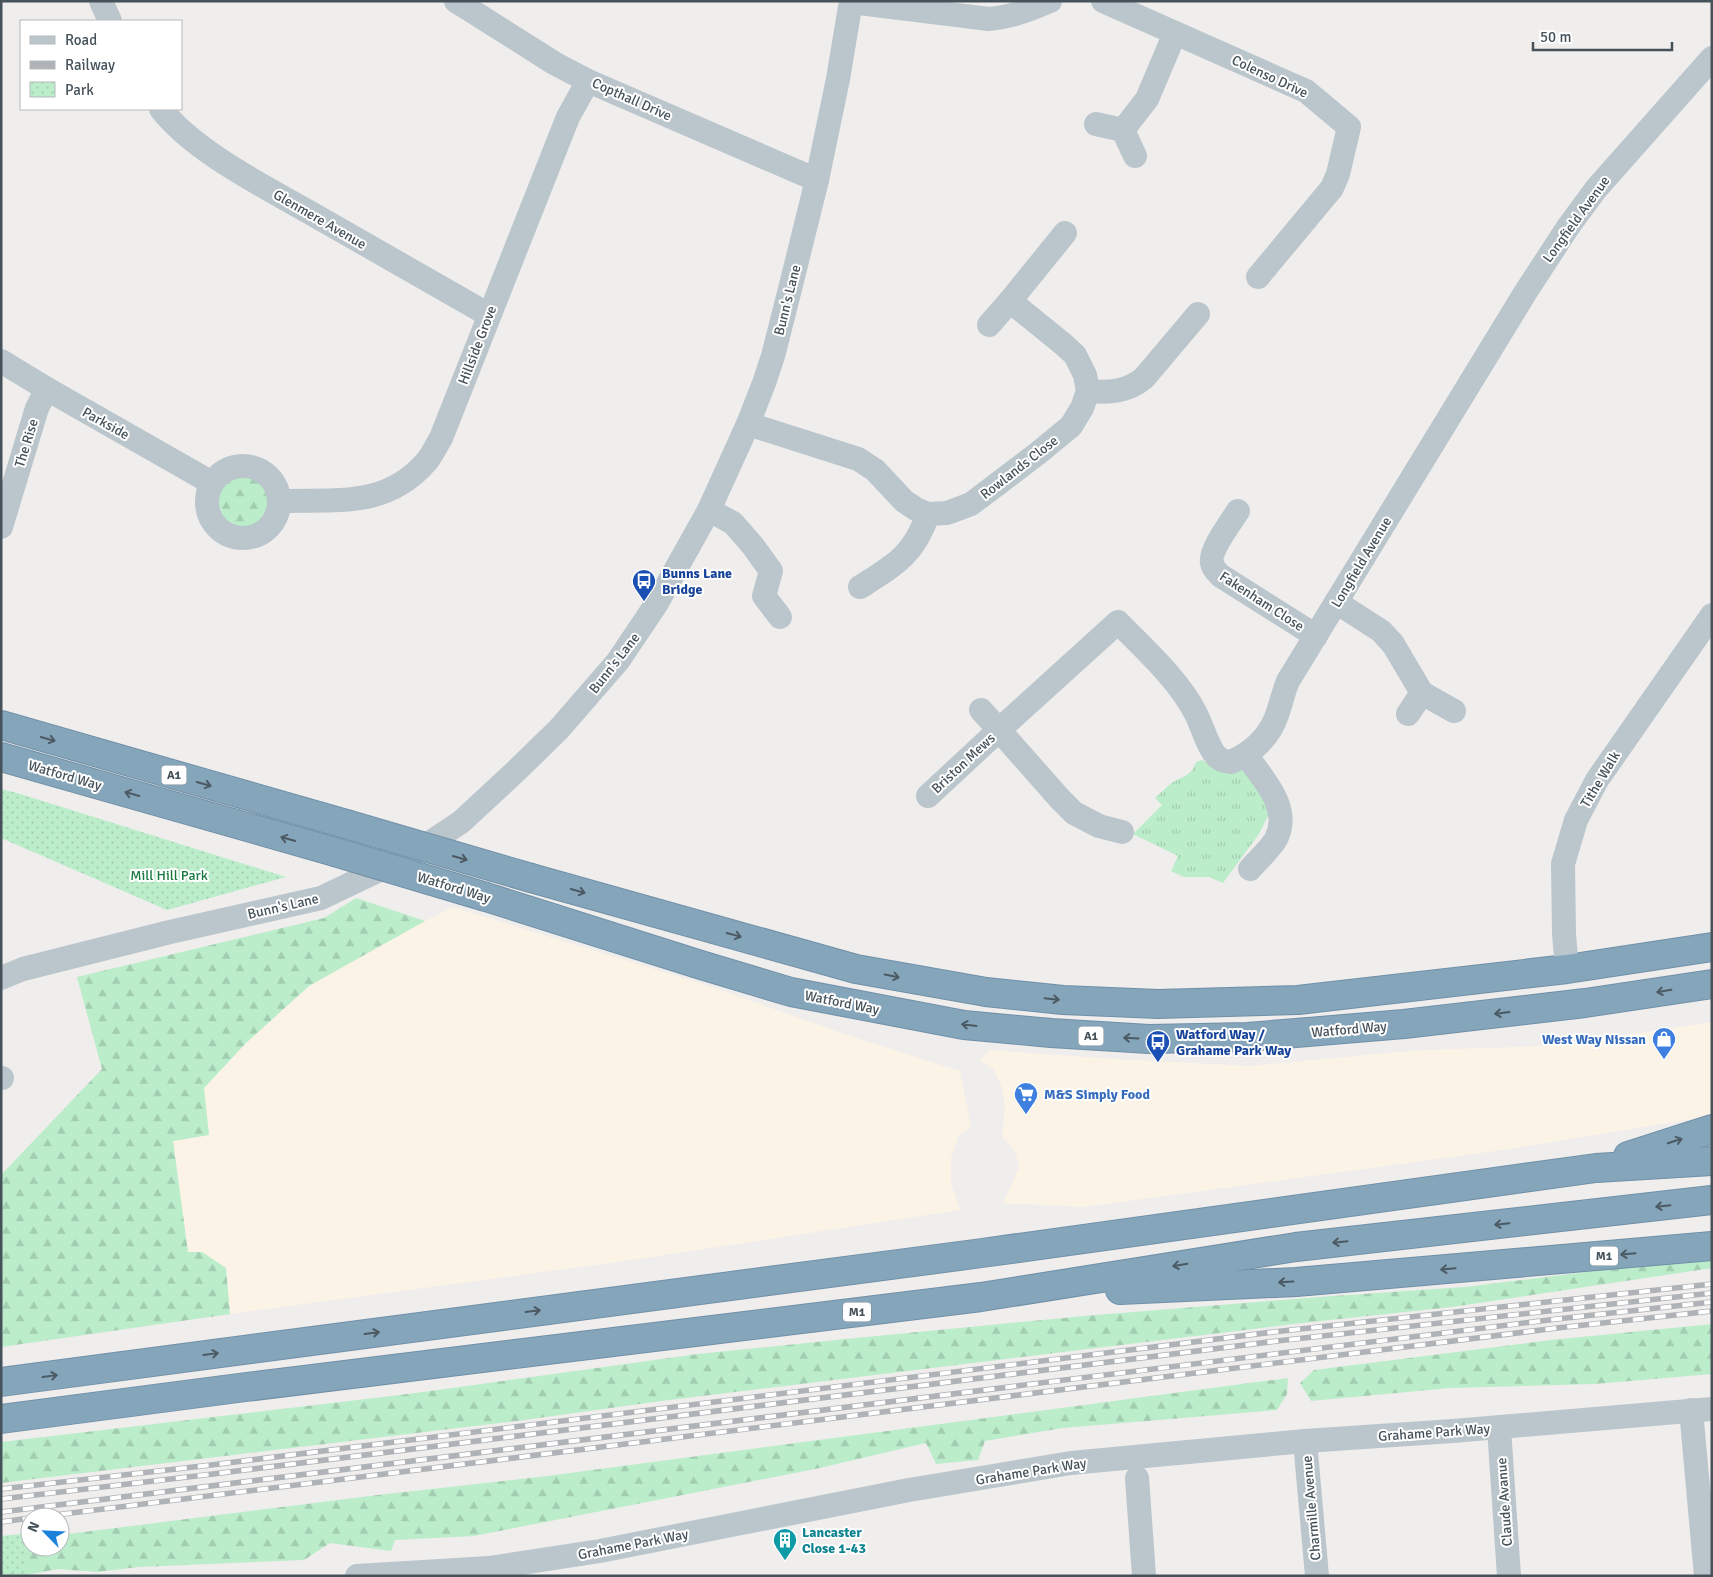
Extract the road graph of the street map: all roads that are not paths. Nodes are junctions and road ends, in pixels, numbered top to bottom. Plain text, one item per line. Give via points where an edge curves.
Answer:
1 (101, 1) edge
2 (456, 1) edge
3 (851, 1) edge
4 (1050, 1) edge
5 (1103, 1) edge
6 (110, 20) edge
7 (1175, 33) junction
8 (1712, 58) edge
9 (588, 81) junction
10 (162, 110) edge
11 (1096, 124) dead end
12 (1123, 130) junction
13 (1135, 156) dead end
14 (817, 180) junction
15 (1065, 233) dead end
16 (1258, 277) dead end
17 (1010, 301) junction
18 (1198, 314) dead end
19 (489, 315) junction
20 (989, 325) dead end
21 (1, 361) edge
22 (47, 389) junction
23 (1088, 391) junction
24 (748, 424) junction
25 (212, 483) junction
26 (279, 501) junction
27 (709, 510) junction
28 (1238, 511) dead end
29 (928, 514) junction
30 (1, 527) edge
31 (860, 587) dead end
32 (1336, 602) junction
33 (1712, 615) edge
34 (780, 617) dead end
35 (1316, 636) junction
36 (1422, 692) junction
37 (981, 710) dead end
38 (1454, 711) dead end
39 (1408, 714) dead end
40 (1, 725) edge
41 (999, 730) junction
42 (1246, 755) junction
43 (1, 757) edge
44 (928, 796) dead end
45 (1122, 832) dead end
46 (1250, 868) dead end
47 (1712, 947) edge
48 (1567, 969) junction
49 (1, 978) edge
50 (1712, 984) edge
51 (1712, 1129) edge
52 (1712, 1161) edge
53 (1596, 1168) junction
54 (1712, 1200) edge
55 (1712, 1246) edge
56 (981, 1297) junction
57 (1, 1382) edge
58 (1702, 1409) edge
59 (1, 1419) edge
60 (1499, 1428) junction
61 (1305, 1441) junction
62 (1138, 1478) dead end
63 (490, 1572) edge
64 (357, 1576) edge
65 (1144, 1576) edge
66 (1317, 1576) edge
67 (1509, 1576) edge
68 (1706, 1576) edge

1 - 6 street
2 - 9 street, Copthall Drive
3 - 4 street via 989,19 1020,14
3 - 14 street, Bunn's Lane
5 - 7 street, Colenso Drive
7 - 12 street via 1147,99
7 - 16 street, Colenso Drive via 1306,91 1349,127 1332,188
8 - 32 street, Longfield Avenue via 1596,189 1568,227
9 - 14 street, Copthall Drive
9 - 19 street, Hillside Grove via 568,116
10 - 19 street, Glenmere Avenue via 204,149 264,187
11 - 12 street
12 - 13 street
14 - 24 street, Bunn's Lane via 773,356
15 - 17 street
17 - 20 street
17 - 23 street via 1075,356 1085,375
18 - 23 street via 1135,385 1106,392
19 - 26 street, Hillside Grove via 440,438 428,460 412,476 374,496 351,500
21 - 22 street, Parkside
22 - 25 street, Parkside
22 - 30 street, The Rise via 37,408
23 - 29 street, Rowlands Close via 1071,426 1037,454 971,504
24 - 27 street, Bunn's Lane
24 - 29 street via 863,462 876,470 916,510
25 - 26 street via 227,469 237,466 258,468 273,481
25 - 26 street via 207,494 210,518 217,528 239,538 251,537 272,524
27 - 34 street via 733,523 770,571 764,596
27 - 49 street, Bunn's Lane via 639,632 559,730 460,822 413,854 321,898 170,932 23,969
28 - 35 street, Fakenham Close via 1214,552 1211,562 1214,569
29 - 31 street via 910,550
32 - 35 street, Longfield Avenue
32 - 36 street via 1387,637
33 - 48 street, Tithe Walk via 1597,780 1576,820 1563,864
35 - 42 street, Longfield Avenue via 1288,681 1272,726
36 - 38 street
36 - 39 street
37 - 41 street
40 -> 48 highway, A1, bridge via 856,969 986,992 1064,1000 1158,1004 1298,1000
41 - 42 street via 1118,622 1186,696 1210,750 1219,759 1231,762
41 - 44 street, Briston Mews
41 - 45 street via 1074,813 1099,826
42 - 46 street via 1276,798 1281,819 1276,840
50 -> 43 highway, Watford Way / A1, bridge via 1433,1021 1248,1037 1150,1039 964,1025 791,992 486,896
47 - 48 highway, A1
53 -> 51 highway
52 - 53 highway
57 -> 53 highway via 982,1253
54 -> 56 highway, M1 via 1296,1247
55 -> 56 highway, M1 via 1296,1282
56 - 59 highway, M1
58 - 60 street, Grahame Park Way
58 - 68 street
60 - 61 street, Grahame Park Way
60 - 67 street, Claude Avanue
61 - 63 street, Grahame Park Way via 1071,1463 910,1490
61 - 66 street, Charmille Avenue
62 - 65 street
63 - 64 street, Grahame Park Way

